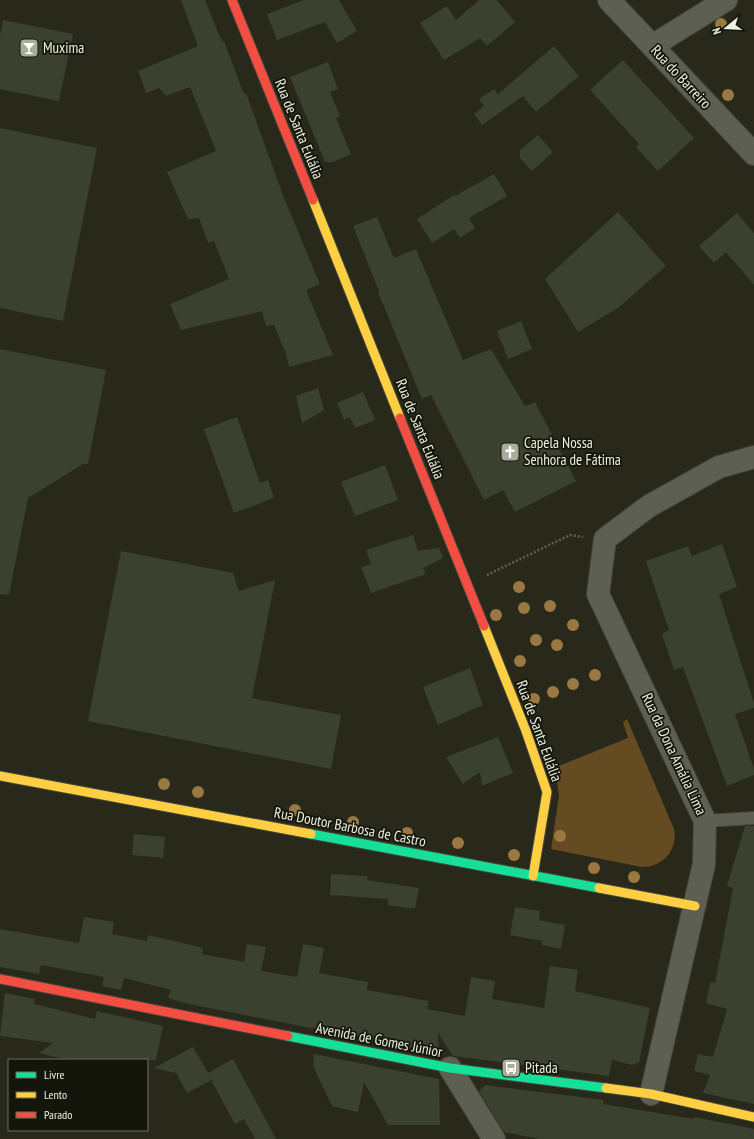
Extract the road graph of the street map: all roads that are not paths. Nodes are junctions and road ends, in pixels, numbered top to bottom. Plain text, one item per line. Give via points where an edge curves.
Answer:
1 (232, 0) edge
2 (609, 0) edge
3 (726, 0) edge
4 (652, 46) junction
5 (754, 154) edge
6 (754, 457) edge
7 (0, 776) edge
8 (754, 818) edge
9 (706, 820) junction
10 (533, 876) junction
11 (695, 906) junction
12 (0, 979) edge
13 (450, 1068) junction
14 (651, 1094) junction
15 (754, 1117) edge
16 (494, 1139) edge

1 - 10 street, Rua de Santa Eulália via 526,731 547,792
2 - 4 street, Rua do Barreiro
3 - 4 street
4 - 5 street, Rua do Barreiro
6 - 9 street, Rua da Dona Amália Lima via 719,467 649,506 604,539 598,594
7 - 10 street, Rua Doutor Barbosa de Castro
8 - 9 lane
9 - 11 street, Rua da Dona Amália Lima via 704,864
10 - 11 street, Rua Doutor Barbosa de Castro
11 - 14 street, Rua da Dona Amália Lima
12 - 13 street, Avenida de Gomes Júnior
13 - 14 street, Avenida de Gomes Júnior
13 - 16 street
14 - 15 street, Avenida de Gomes Júnior

